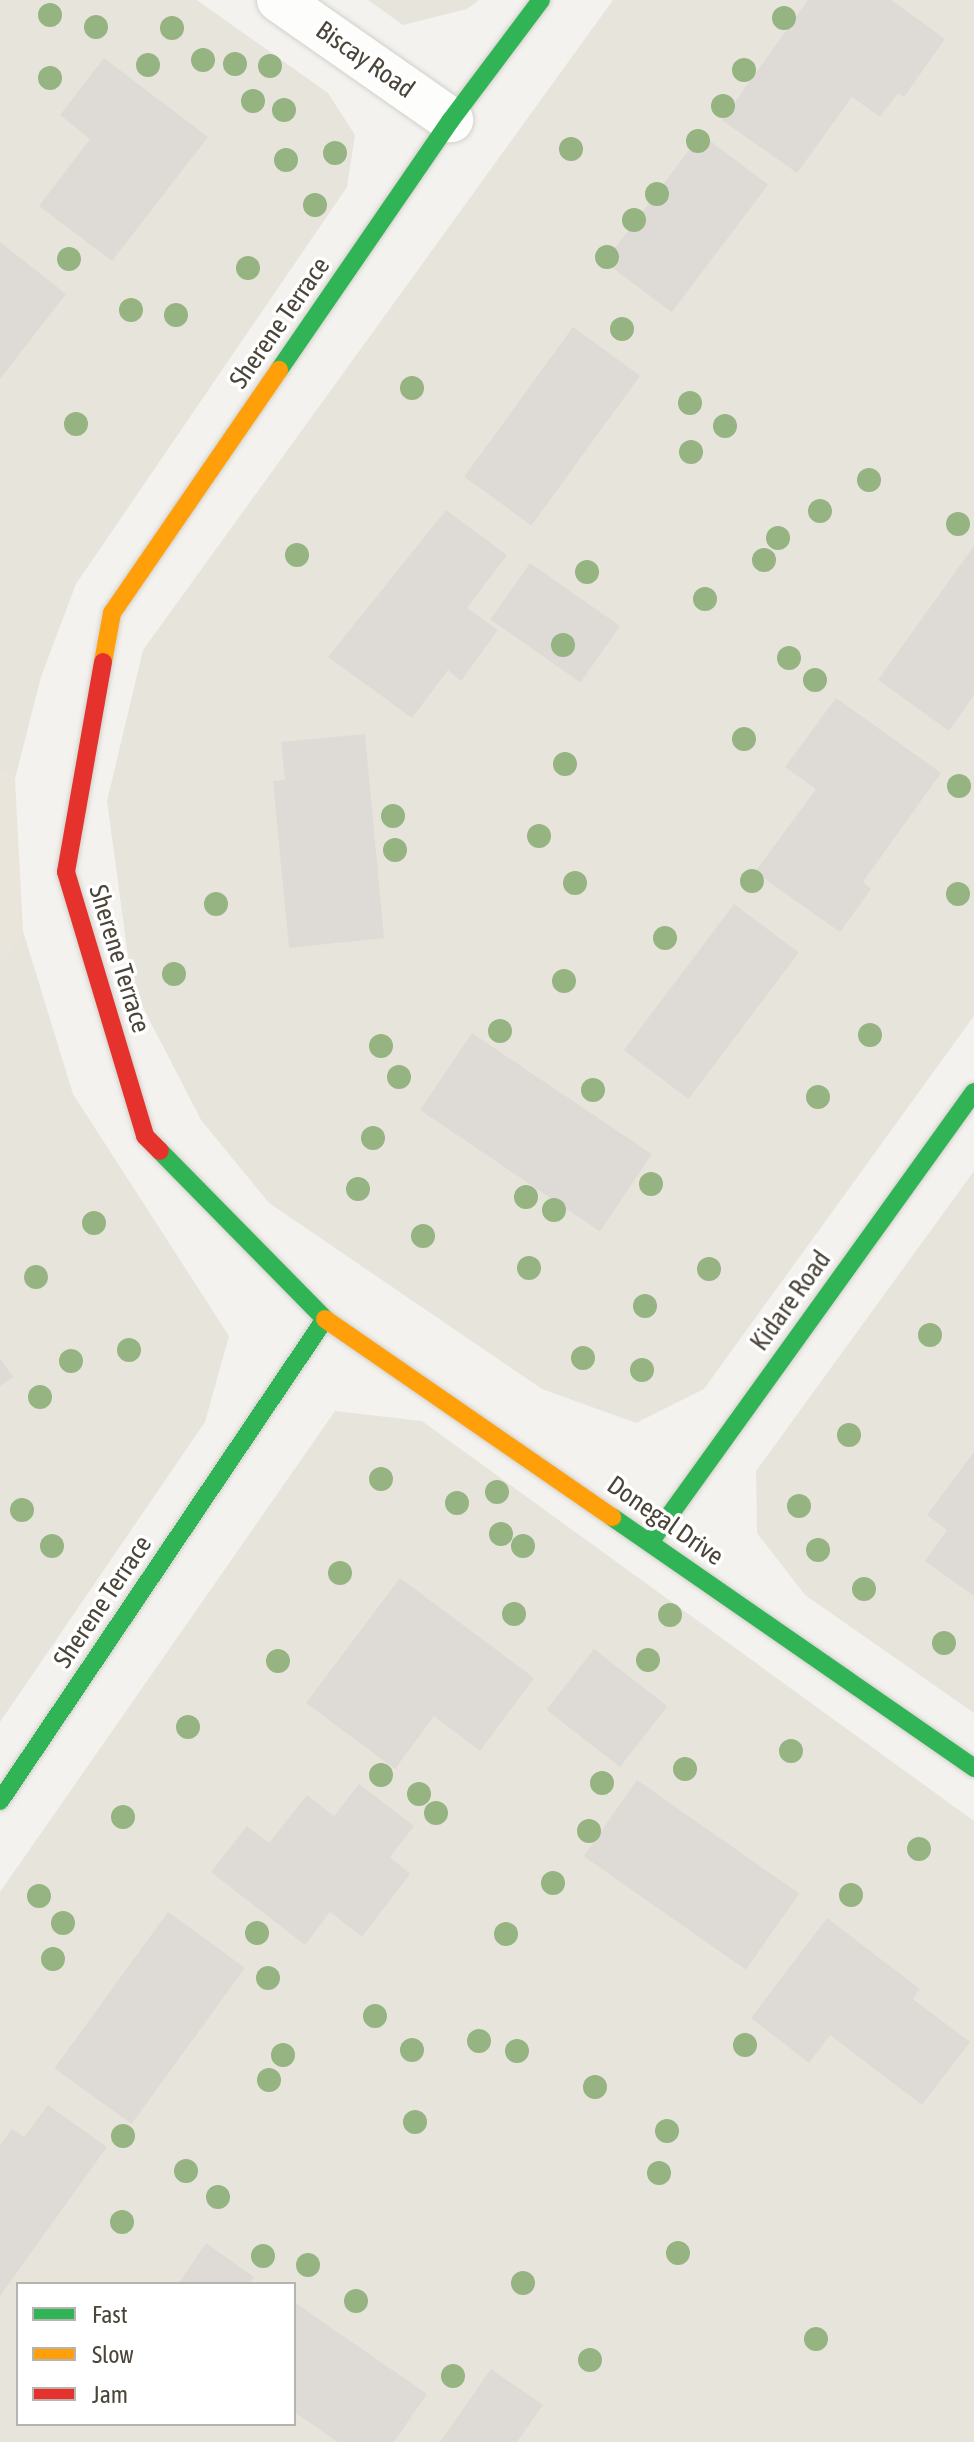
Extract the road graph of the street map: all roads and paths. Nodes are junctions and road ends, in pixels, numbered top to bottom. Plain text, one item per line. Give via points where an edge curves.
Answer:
1 (279, 0) edge
2 (541, 0) edge
3 (451, 120) junction
4 (974, 1092) edge
5 (325, 1319) junction
6 (651, 1541) junction
7 (974, 1768) edge
8 (0, 1801) edge

1 - 3 street, Biscay Road
2 - 3 street, Sherene Terrace
3 - 5 street, Sherene Terrace via 112,613 66,872 145,1136
4 - 6 street, Kidare Road
5 - 6 street, Donegal Drive
5 - 8 street, Sherene Terrace
6 - 7 street, Donegal Drive

